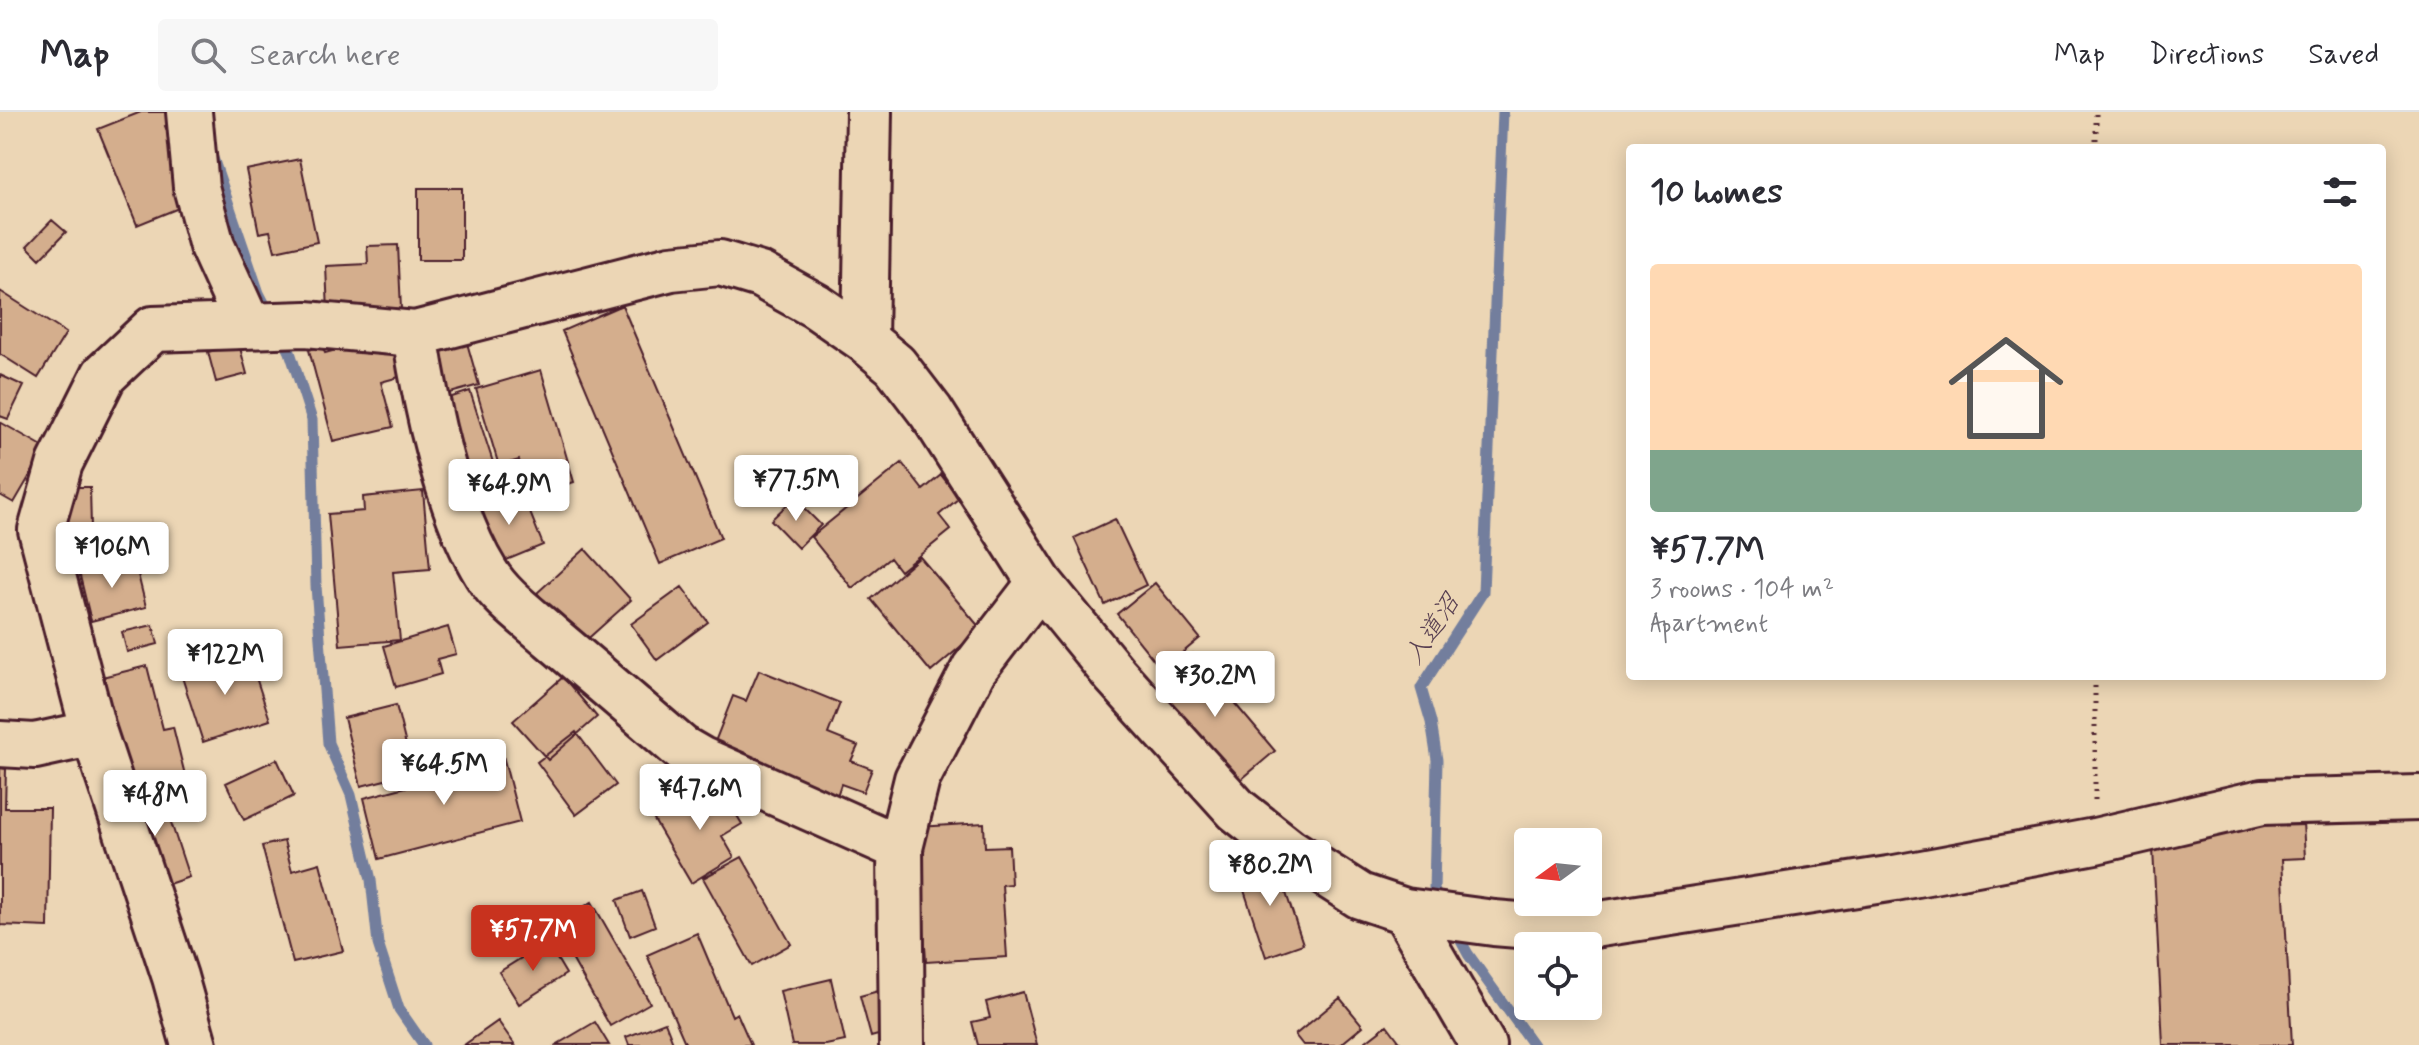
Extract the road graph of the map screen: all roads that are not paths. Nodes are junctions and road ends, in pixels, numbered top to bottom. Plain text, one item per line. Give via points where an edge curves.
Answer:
1 (189, 112) edge
2 (869, 112) edge
3 (248, 325) junction
4 (415, 334) junction
5 (865, 340) junction
6 (1040, 583) junction
7 (94, 733) junction
8 (0, 744) edge
9 (2419, 798) edge
10 (900, 848) junction
11 (1412, 912) junction
12 (194, 1045) edge
13 (902, 1045) edge
14 (1483, 1045) edge

1 - 3 street via 196,187 212,246
2 - 5 street
3 - 4 street via 306,324
3 - 7 street via 153,329 104,375 60,463 41,530
4 - 5 street via 671,268 720,263 760,275
4 - 10 street via 447,477 486,575 681,748
5 - 6 street via 895,365 931,412
6 - 10 street via 974,669 917,779
6 - 11 street via 1237,810 1360,896
7 - 8 street via 35,746
7 - 12 street
9 - 11 street via 2262,802 2095,841 1895,878 1568,929
10 - 13 street
11 - 14 street

